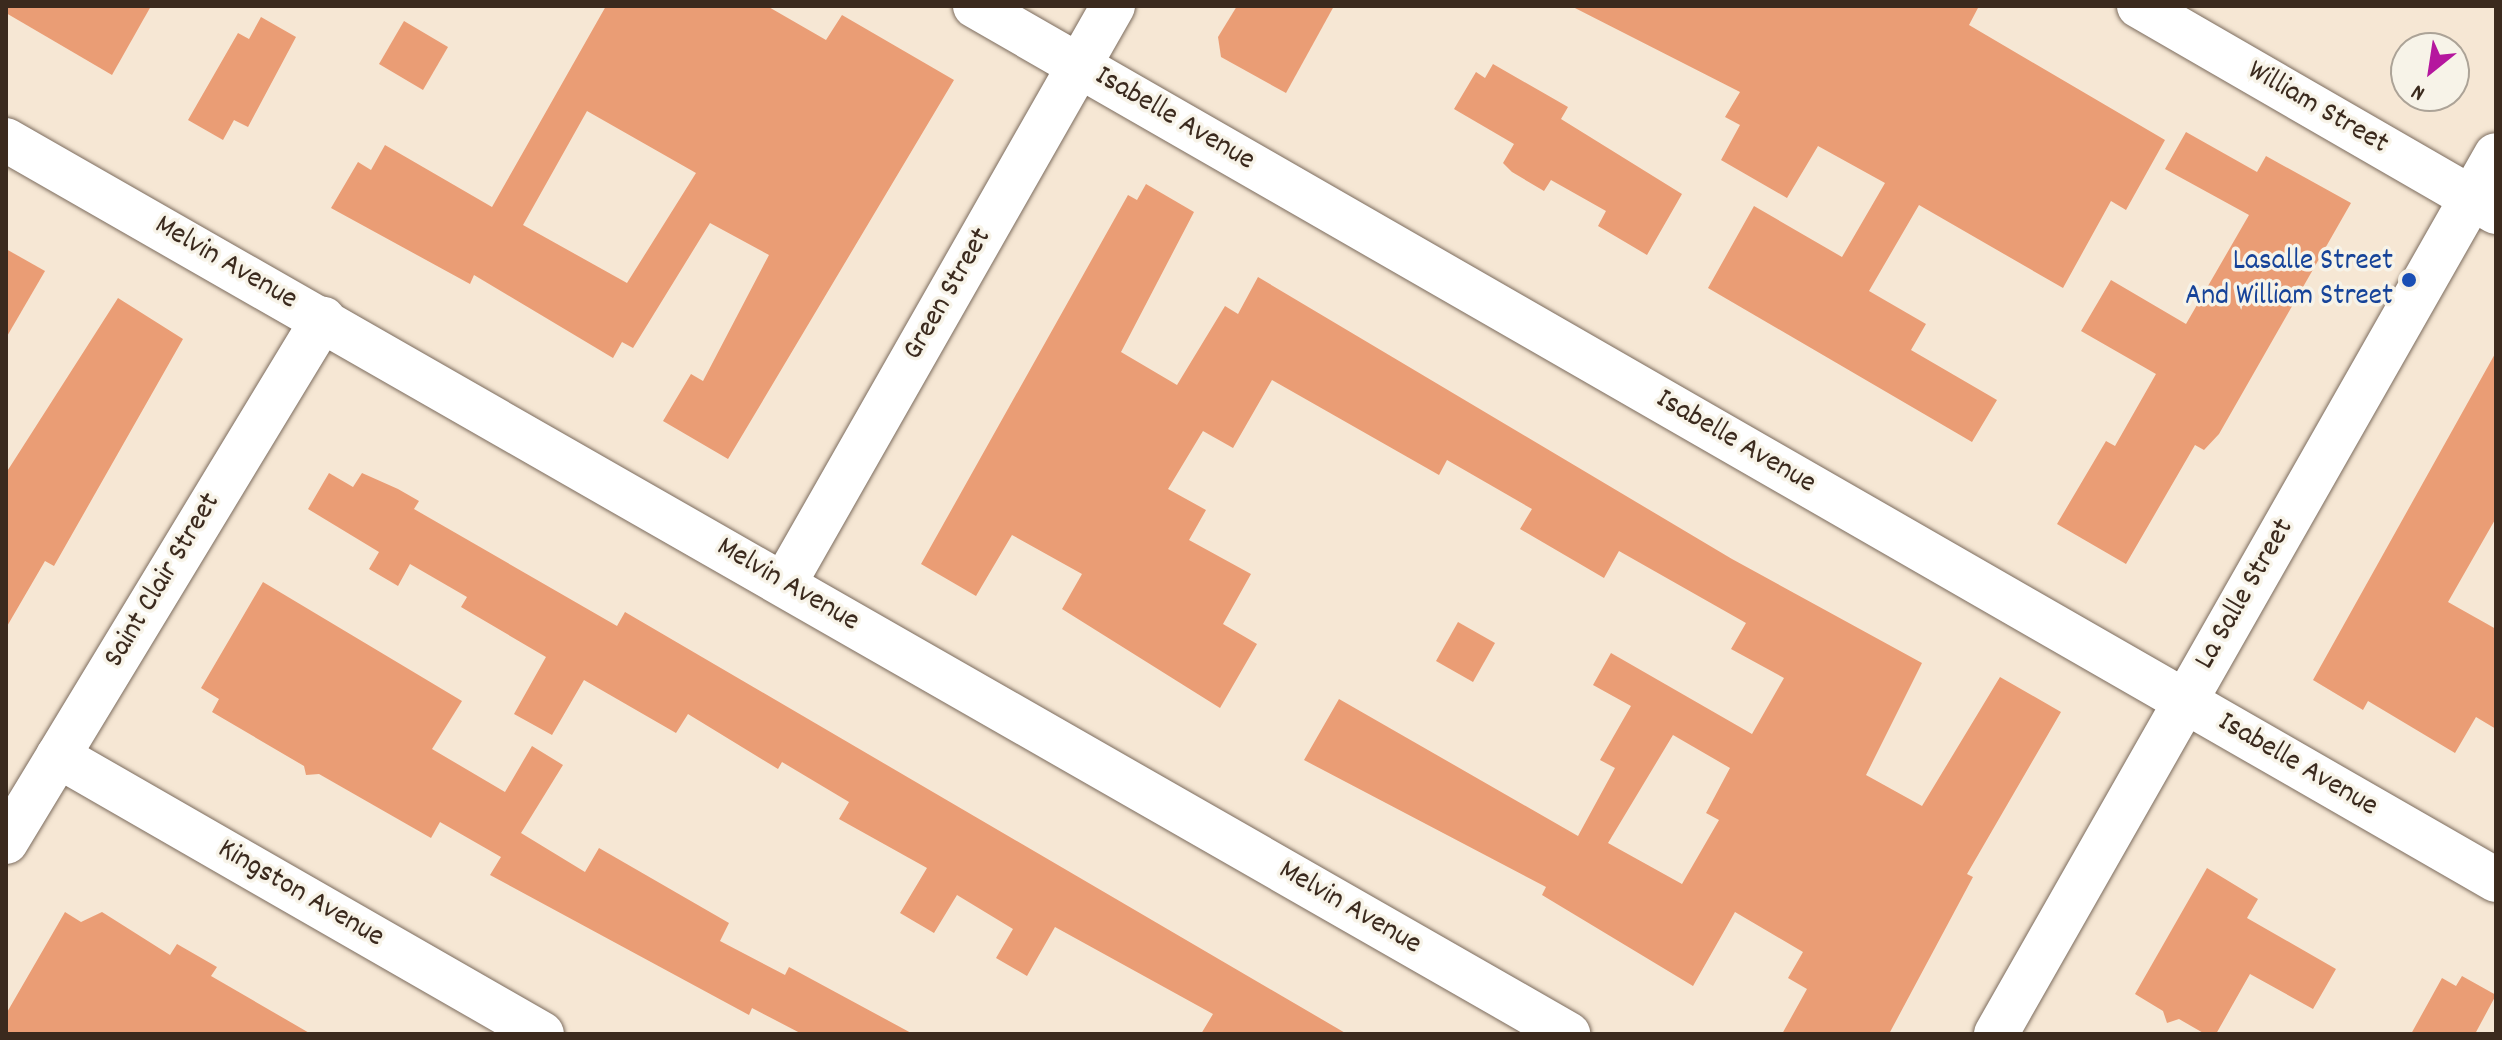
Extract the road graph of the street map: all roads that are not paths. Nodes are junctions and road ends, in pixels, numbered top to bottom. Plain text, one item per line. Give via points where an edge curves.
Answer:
1 (975, 6) edge
2 (1113, 6) edge
3 (2139, 6) edge
4 (1079, 65) junction
5 (6, 140) edge
6 (2496, 155) edge
7 (2484, 205) edge
8 (323, 319) junction
9 (784, 584) junction
10 (2185, 702) junction
11 (58, 756) junction
12 (6, 842) edge
13 (2496, 880) edge
14 (542, 1034) edge
15 (1568, 1034) edge
16 (1996, 1034) edge

1 - 4 street, Isabelle Avenue
2 - 4 street, Green Street
3 - 7 street, William Street
4 - 9 street, Green Street
4 - 10 street, Isabelle Avenue
5 - 8 street, Melvin Avenue
6 - 7 street, La Salle Street
7 - 10 street, La Salle Street
8 - 9 street, Melvin Avenue
8 - 11 street, Saint Clair Street
9 - 15 street, Melvin Avenue
10 - 13 street, Isabelle Avenue
10 - 16 street, La Salle Street
11 - 12 street, Saint Clair Street
11 - 14 street, Kingston Avenue

